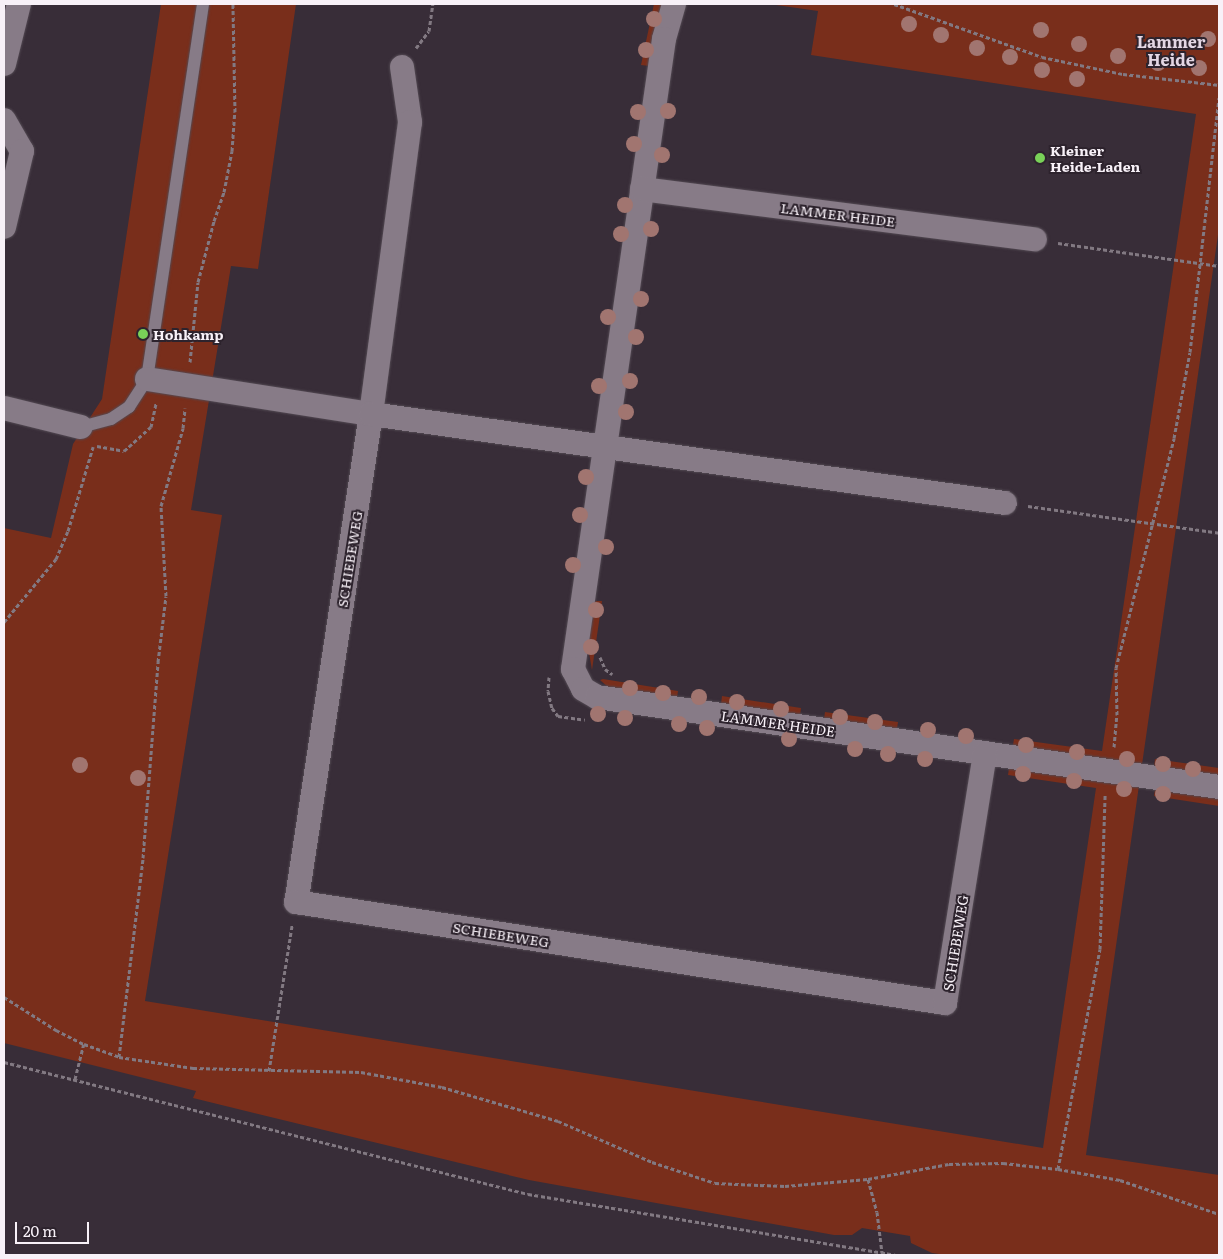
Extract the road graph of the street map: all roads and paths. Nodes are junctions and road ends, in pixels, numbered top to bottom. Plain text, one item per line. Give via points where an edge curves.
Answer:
1 (19, 4) edge
2 (203, 4) edge
3 (233, 4) edge
4 (433, 4) edge
5 (674, 4) edge
6 (894, 4) edge
7 (4, 64) edge
8 (402, 67) joint
9 (1219, 85) edge
10 (1219, 98) edge
11 (4, 120) edge
12 (642, 189) junction
13 (4, 227) edge
14 (1035, 239) joint
15 (1199, 263) junction
16 (1219, 266) edge
17 (154, 381) junction
18 (188, 387) junction
19 (4, 408) edge
20 (371, 414) junction
21 (87, 436) junction
22 (605, 446) junction
23 (1005, 503) joint
24 (1153, 522) junction
25 (1219, 533) edge
26 (4, 622) edge
27 (602, 648) dead end
28 (549, 676) dead end
29 (619, 678) dead end
30 (593, 721) dead end
31 (1104, 747) dead end
32 (1124, 750) dead end
33 (985, 754) junction
34 (1112, 760) junction
35 (1219, 787) edge
36 (1096, 793) dead end
37 (1105, 794) junction
38 (1115, 796) dead end
39 (296, 902) junction
40 (4, 997) edge
41 (84, 1044) junction
42 (119, 1057) junction
43 (4, 1062) edge
44 (269, 1071) junction
45 (75, 1079) junction
46 (1058, 1169) junction
47 (868, 1179) junction
48 (1219, 1214) edge
49 (882, 1253) junction
50 (895, 1255) edge

1 - 7 street
2 - 17 lane
3 - 18 path via 235,112 232,151 224,192 198,282
4 - 8 path via 429,31
5 - 12 street, LAMMER HEIDE via 664,39
6 - 9 path via 1042,57 1122,74
8 - 20 street, SCHIEBEWEG via 410,122
10 - 15 path
11 - 13 street via 22,150
12 - 14 street, LAMMER HEIDE
12 - 22 street, LAMMER HEIDE
14 - 15 path
15 - 16 path
15 - 24 path via 1190,352 1174,438
17 - 18 street
17 - 21 lane via 129,407
17 - 21 path via 152,427 124,451
18 - 20 street
18 - 42 path via 183,428 161,506 166,596 143,858
19 - 21 street
20 - 22 street
20 - 39 street, SCHIEBEWEG
21 - 26 path via 68,531 56,559
22 - 23 street
22 - 33 street, LAMMER HEIDE via 573,669 583,689 597,697
23 - 24 path
24 - 25 path
24 - 34 path via 1116,668 1117,715
27 - 29 path via 600,657 605,669
28 - 30 path via 548,691 552,708 558,716
31 - 34 path
32 - 34 path
33 - 34 street, LAMMER HEIDE
33 - 39 street, SCHIEBEWEG via 945,1003
34 - 35 street, LAMMER HEIDE
34 - 37 path
36 - 37 path
37 - 38 path
37 - 46 path via 1100,950
39 - 44 path
40 - 41 path
41 - 42 path
41 - 45 path
42 - 44 path via 193,1068
43 - 45 path
44 - 47 path via 361,1072 442,1087 558,1121 652,1162 715,1183 785,1186
45 - 49 path via 528,1194
46 - 47 path via 1004,1163 949,1164
46 - 48 path via 1120,1180
47 - 49 path via 877,1212
49 - 50 path

